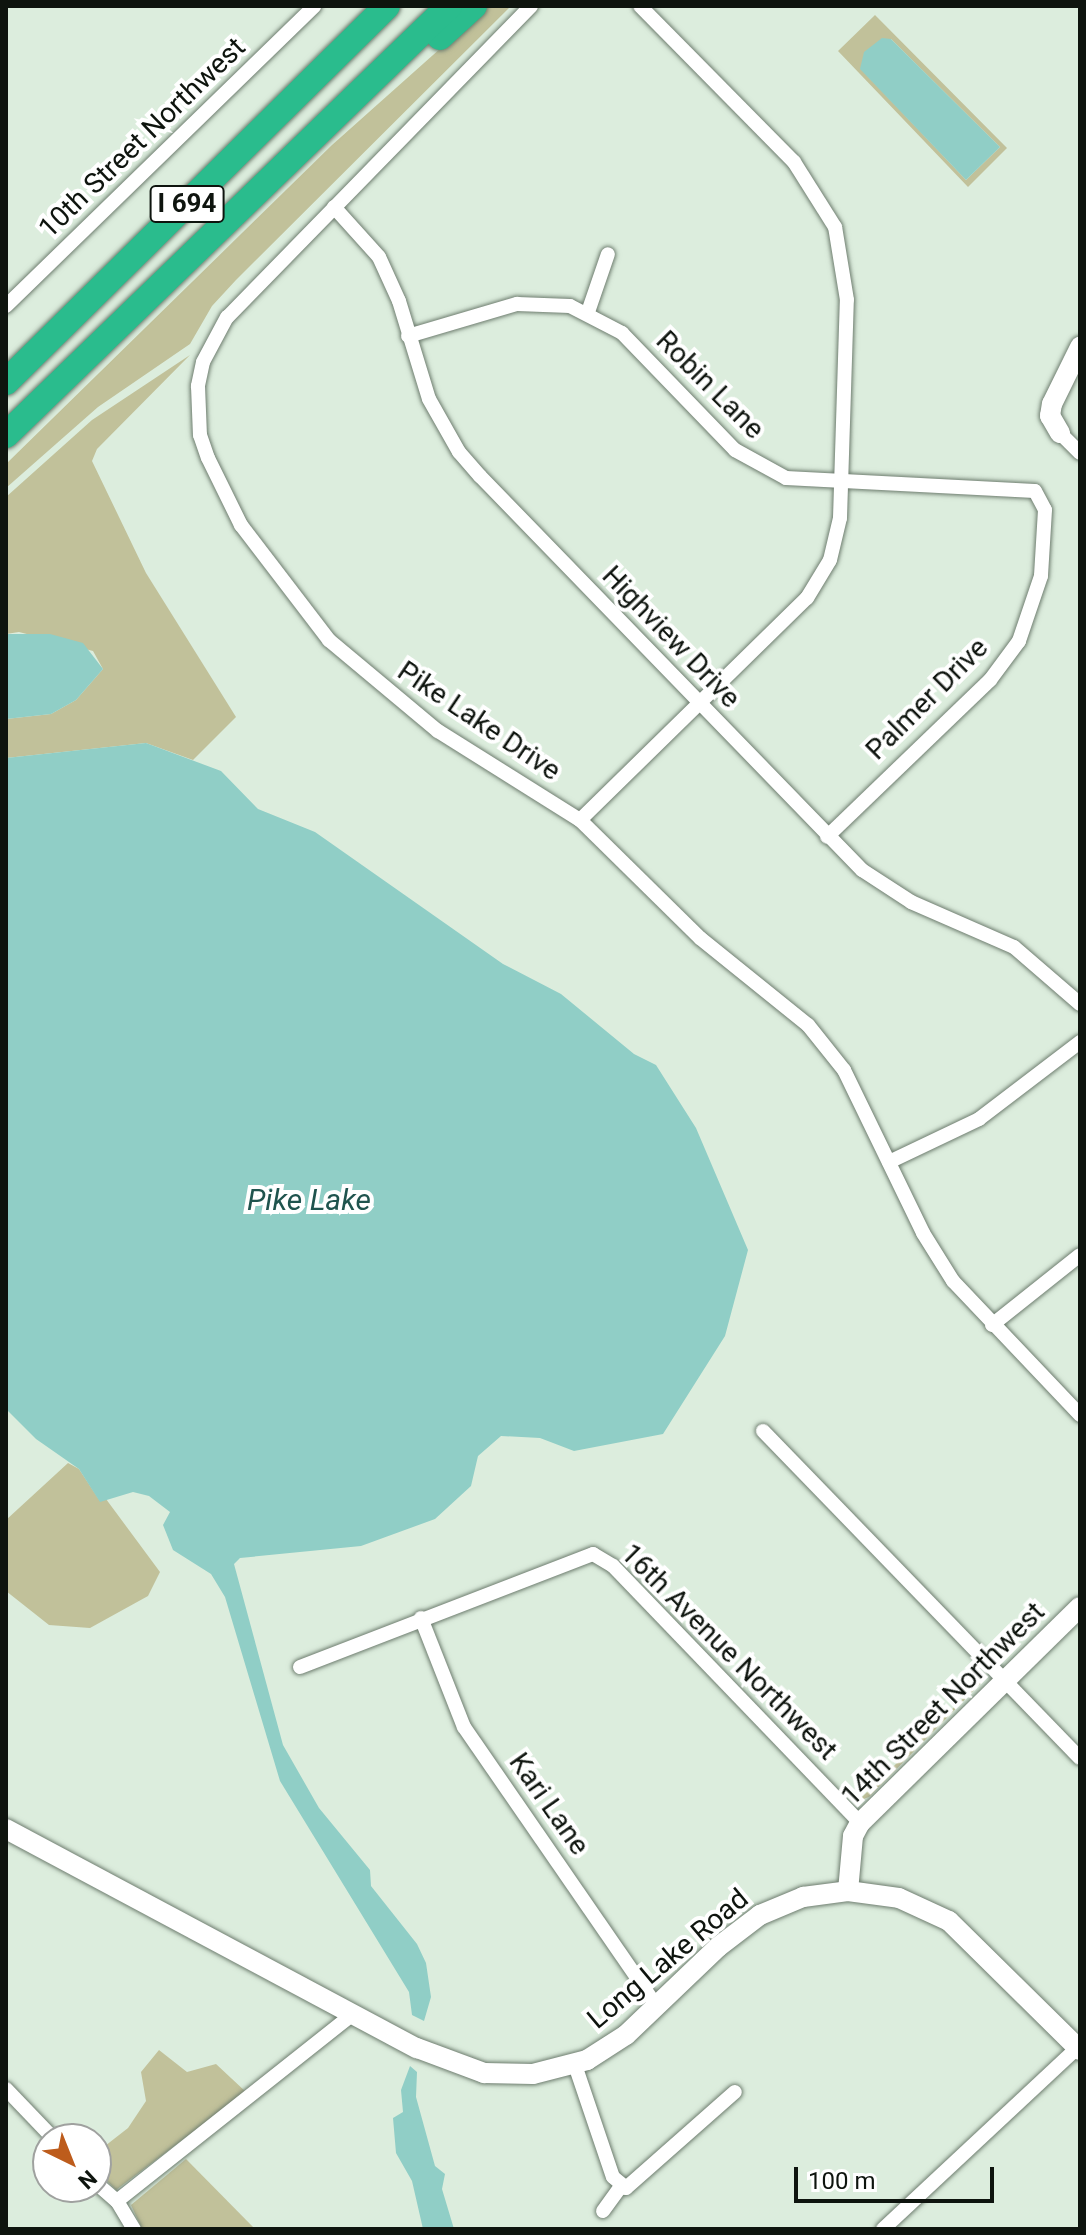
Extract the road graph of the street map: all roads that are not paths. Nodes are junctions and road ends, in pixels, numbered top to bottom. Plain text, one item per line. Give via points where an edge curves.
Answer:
1 (314, 6) edge
2 (387, 6) edge
3 (449, 6) edge
4 (474, 6) edge
5 (531, 6) edge
6 (640, 6) edge
7 (373, 16) edge
8 (353, 100) junction
9 (334, 207) junction
10 (608, 254) dead end
11 (6, 306) edge
12 (588, 312) junction
13 (408, 336) junction
14 (1080, 347) edge
15 (6, 382) edge
16 (1060, 433) joint
17 (6, 435) edge
18 (1080, 453) edge
19 (841, 483) junction
20 (1035, 491) joint
21 (699, 704) junction
22 (580, 820) junction
23 (827, 837) junction
24 (1080, 1004) edge
25 (1080, 1042) edge
26 (889, 1162) junction
27 (1080, 1255) edge
28 (992, 1325) junction
29 (1080, 1415) edge
30 (763, 1431) dead end
31 (1080, 1607) edge
32 (421, 1618) junction
33 (300, 1667) dead end
34 (1005, 1681) junction
35 (1080, 1758) edge
36 (860, 1823) junction
37 (6, 1829) edge
38 (848, 1891) junction
39 (657, 2007) junction
40 (353, 2014) junction
41 (1079, 2048) edge
42 (575, 2065) junction
43 (6, 2089) edge
44 (735, 2092) dead end
45 (39, 2123) edge
46 (621, 2186) junction
47 (112, 2197) edge
48 (117, 2201) junction
49 (603, 2211) dead end
50 (134, 2229) edge
51 (883, 2229) edge

1 - 11 street, 10th Street Northwest
2 - 7 highway, I 694
3 - 8 highway, I 694
4 - 8 highway via 428,48
5 - 9 street, Pike Lake Drive
6 - 19 street via 794,162 835,227 847,300
7 - 15 highway, I 694
8 - 17 highway, I 694
9 - 13 street, Highview Drive via 379,257
9 - 22 street, Pike Lake Drive via 227,317 213,340 198,386 200,435 208,458 241,525 329,640 438,731
10 - 12 street
12 - 13 street, Robin Lane via 551,303 517,304
12 - 19 street, Robin Lane via 622,333 750,461 786,478
13 - 21 street, Highview Drive via 429,399 459,452
14 - 16 street via 1052,404 1050,416
16 - 18 street
19 - 20 street, Robin Lane
19 - 21 street via 835,542 820,578 807,598
20 - 23 street, Palmer Drive via 1045,510 1041,576 1019,641 990,680
21 - 22 street
21 - 23 street, Highview Drive
22 - 26 street, Pike Lake Drive via 700,938 808,1025 844,1070
23 - 24 street, Highview Drive via 886,888 1014,947
25 - 26 street via 979,1119
26 - 28 street, Pike Lake Drive via 938,1258
27 - 28 street
28 - 29 street, Pike Lake Drive
30 - 34 street
31 - 34 street, 14th Street Northwest
32 - 33 street
32 - 36 street, 16th Avenue Northwest via 593,1554 613,1566
32 - 39 street, Kari Lane via 464,1727
34 - 35 street
34 - 36 street, 14th Street Northwest
36 - 38 street, 14th Street Northwest via 853,1836
37 - 40 street, Long Lake Road
38 - 39 street, Long Lake Road via 803,1897 760,1915
38 - 41 street, Long Lake Road via 899,1898 949,1921
39 - 42 street, Long Lake Road via 616,2042
40 - 42 street, Long Lake Road via 442,2061 484,2073 533,2074
40 - 48 street
41 - 51 street
42 - 46 street via 613,2177
43 - 45 street
44 - 46 street via 633,2186
46 - 49 street
47 - 48 street
48 - 50 street

